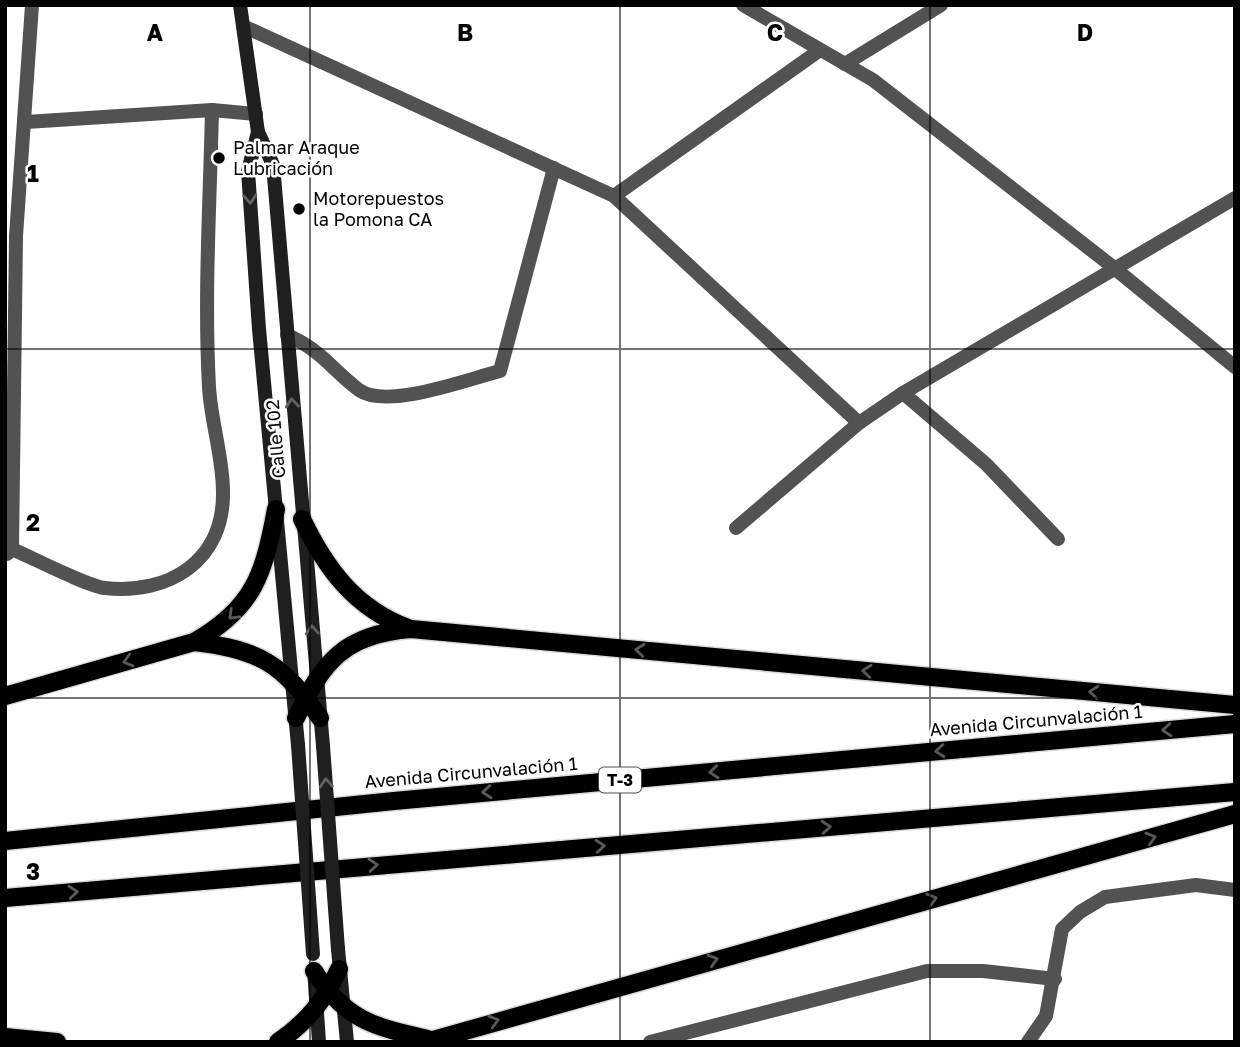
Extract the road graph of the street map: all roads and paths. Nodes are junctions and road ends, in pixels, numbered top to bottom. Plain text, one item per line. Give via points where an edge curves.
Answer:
1 (32, 5) edge
2 (240, 5) edge
3 (743, 5) edge
4 (941, 5) edge
5 (243, 26) junction
6 (820, 50) junction
7 (845, 64) junction
8 (212, 110) junction
9 (256, 114) junction
10 (26, 122) junction
11 (258, 132) junction
12 (554, 168) junction
13 (614, 195) junction
14 (1235, 198) edge
15 (11, 236) edge
16 (1113, 267) junction
17 (287, 335) junction
18 (1235, 367) edge
19 (903, 393) junction
20 (859, 423) junction
21 (276, 509) junction
22 (302, 519) junction
23 (736, 528) dead end
24 (1058, 539) dead end
25 (9, 552) edge
26 (411, 629) junction
27 (194, 642) junction
28 (292, 680) junction
29 (315, 680) junction
30 (5, 696) edge
31 (306, 697) junction
32 (1235, 705) edge
33 (296, 718) junction
34 (320, 718) junction
35 (1235, 724) edge
36 (1235, 792) edge
37 (1235, 814) edge
38 (5, 841) edge
39 (1235, 890) edge
40 (5, 898) edge
41 (314, 962) junction
42 (339, 969) junction
43 (1055, 979) junction
44 (328, 993) junction
45 (316, 1009) junction
46 (344, 1009) junction
47 (5, 1037) edge
48 (427, 1041) edge
49 (57, 1042) edge
50 (278, 1042) edge
51 (319, 1042) edge
52 (347, 1042) edge
53 (650, 1042) edge
54 (1028, 1042) edge

1 - 10 street
2 - 5 main road, Calle 102
3 - 6 street
4 - 7 street
5 - 9 main road, Calle 102
5 - 12 street
6 - 7 street
6 - 13 street
7 - 16 street via 873,80
8 - 9 street
8 - 10 street
8 - 25 street via 207,237 209,388 223,493 218,534 194,567 154,587 103,588
9 - 11 main road, Calle 102
10 - 15 street
11 - 17 main road, Calle 102 via 273,165
11 -> 21 main road, Calle 102 via 248,171
12 - 13 street
12 - 17 street via 500,371 392,398 361,391 308,344
13 - 20 street
14 - 16 street
15 - 25 street
16 - 18 street
16 - 19 street
22 -> 17 main road, Calle 102
19 - 20 street
19 - 24 street via 986,464
20 - 23 street
21 -> 27 main road via 268,556 257,583 234,615
21 - 28 main road, Calle 102
22 - 26 main road via 348,591 378,615
29 -> 22 main road, Calle 102
26 - 29 main road via 367,637 347,647 329,660
32 -> 26 main road
27 - 28 main road via 230,646 259,656
27 -> 30 main road
28 - 31 main road
28 - 33 main road, Calle 102
29 - 31 main road
29 - 34 main road, Calle 102
31 - 33 main road
31 - 34 main road
33 - 41 main road, Calle 102, bridge
42 -> 34 main road, Calle 102, bridge
35 -> 38 main road, Avenida Circunvalación 1 / T-3
40 -> 36 main road
48 -> 37 main road
39 - 43 street via 1196,885 1105,897 1062,929
41 - 44 main road
41 - 45 main road, Calle 102
42 - 44 main road
42 - 46 main road, Calle 102
43 - 53 street via 927,971
43 - 54 street via 1046,1016
44 - 45 main road
44 - 46 main road
45 - 50 main road via 303,1025
45 - 51 main road, Calle 102
46 - 48 main road via 384,1030
46 - 52 main road, Calle 102
47 - 49 main road

